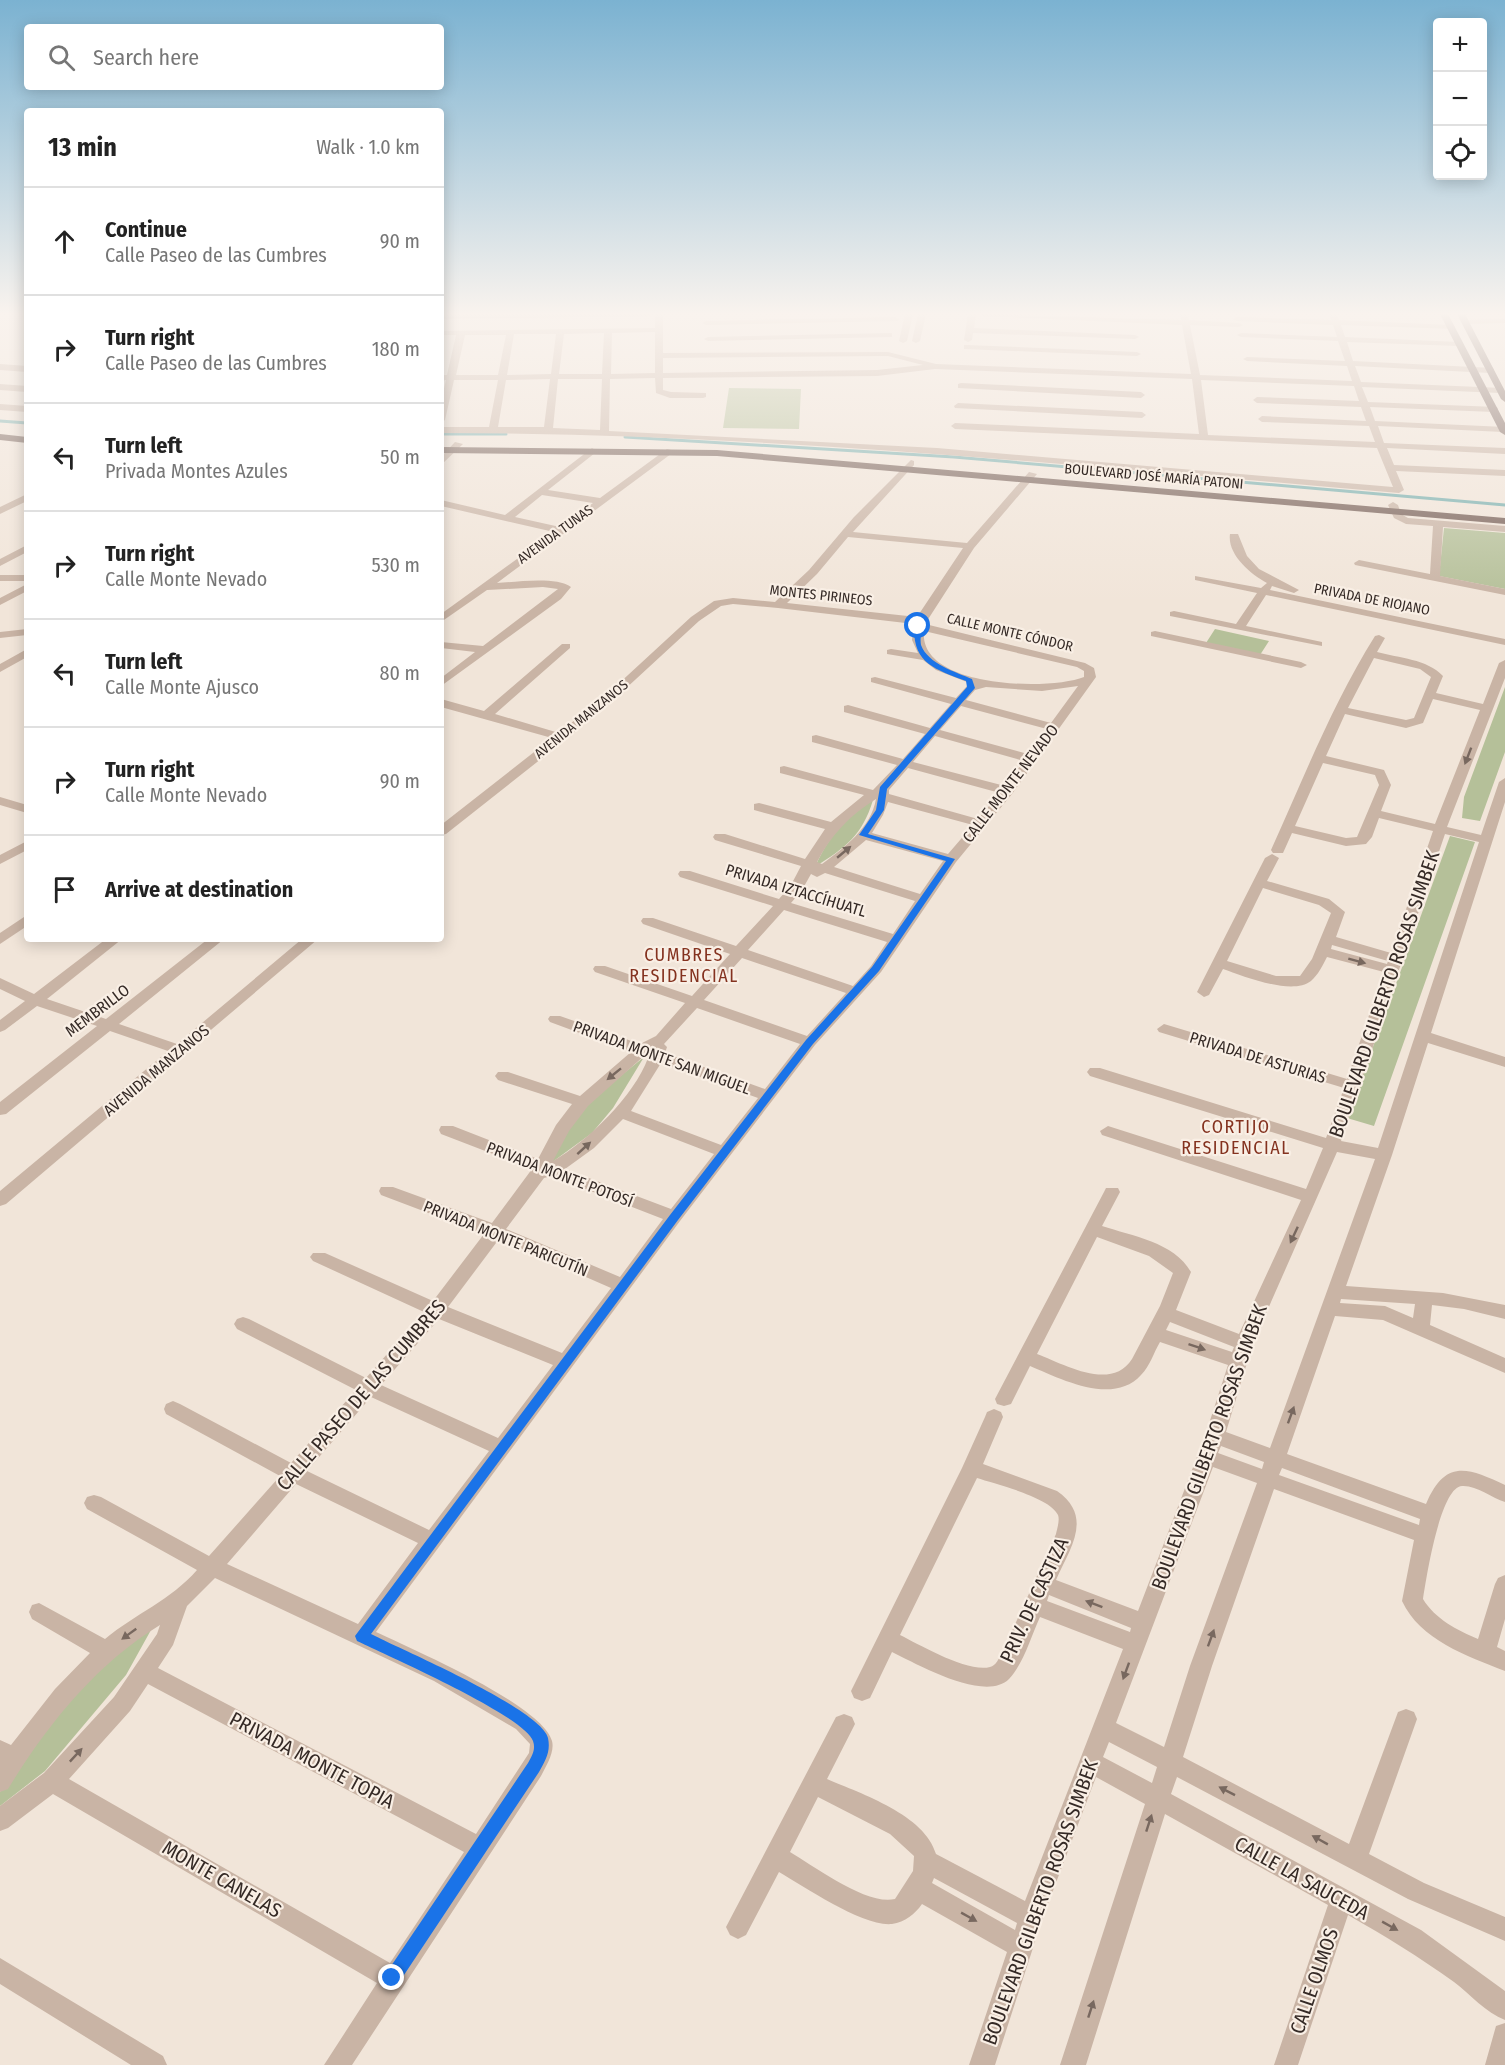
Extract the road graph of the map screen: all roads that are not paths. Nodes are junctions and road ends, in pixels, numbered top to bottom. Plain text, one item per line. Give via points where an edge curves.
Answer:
1 (497, 410) edge
2 (550, 410) edge
3 (604, 410) edge
4 (957, 410) edge
5 (1058, 410) edge
6 (1142, 410) edge
7 (1200, 410) edge
8 (1260, 410) edge
9 (1367, 410) edge
10 (1495, 410) edge
11 (1142, 414) junction
12 (1262, 419) junction
13 (1373, 424) junction
14 (444, 430) edge
15 (493, 430) junction
16 (548, 430) junction
17 (1504, 431) edge
18 (0, 432) edge
19 (24, 434) edge
20 (604, 434) junction
21 (1144, 435) junction
22 (0, 437) edge
23 (1204, 438) junction
24 (953, 439) junction
25 (24, 440) edge
26 (635, 440) junction
27 (1267, 440) junction
28 (444, 445) edge
29 (1381, 445) junction
30 (456, 447) junction
31 (507, 447) junction
32 (799, 448) junction
33 (444, 449) edge
34 (592, 451) junction
35 (670, 451) junction
36 (1505, 451) edge
37 (444, 459) edge
38 (908, 466) junction
39 (1390, 468) junction
40 (1505, 473) edge
41 (1030, 476) junction
42 (1235, 483) junction
43 (540, 492) junction
44 (24, 499) edge
45 (601, 501) junction
46 (444, 504) edge
47 (1394, 508) junction
48 (0, 511) edge
49 (1505, 514) edge
50 (507, 518) junction
51 (1505, 521) edge
52 (1438, 524) junction
53 (1505, 529) edge
54 (560, 530) junction
55 (845, 534) junction
56 (1234, 536) dead end
57 (970, 546) junction
58 (24, 550) edge
59 (0, 563) edge
60 (1359, 563) dead end
61 (1248, 565) junction
62 (0, 578) edge
63 (24, 578) edge
64 (1199, 578) dead end
65 (1434, 579) junction
66 (1271, 582) junction
67 (1232, 585) junction
68 (482, 587) junction
69 (24, 589) edge
70 (1262, 592) junction
71 (1505, 592) edge
72 (0, 603) edge
73 (718, 603) joint
74 (778, 605) junction
75 (1375, 612) junction
76 (1174, 614) dead end
77 (444, 617) edge
78 (1212, 622) junction
79 (919, 624) junction
80 (1453, 627) junction
81 (1239, 628) junction
82 (24, 632) edge
83 (1155, 634) dead end
84 (0, 635) edge
85 (1505, 635) edge
86 (1276, 636) junction
87 (1379, 638) dead end
88 (1505, 642) edge
89 (1200, 644) junction
90 (1318, 644) dead end
91 (444, 645) edge
92 (566, 646) dead end
93 (486, 650) junction
94 (891, 652) dead end
95 (24, 654) edge
96 (1370, 654) junction
97 (925, 657) junction
98 (1264, 657) junction
99 (1505, 663) edge
100 (1301, 665) dead end
101 (1, 669) edge
102 (1089, 677) junction
103 (875, 680) dead end
104 (444, 681) edge
105 (974, 684) junction
106 (1043, 688) junction
107 (1075, 697) junction
108 (1428, 698) junction
109 (958, 702) junction
110 (444, 704) edge
111 (848, 709) dead end
112 (1342, 710) junction
113 (1485, 711) junction
114 (487, 715) junction
115 (1054, 727) junction
116 (932, 732) junction
117 (561, 737) junction
118 (816, 739) dead end
119 (1319, 758) junction
120 (1032, 759) junction
121 (906, 764) junction
122 (784, 770) dead end
123 (1505, 782) edge
124 (1008, 791) junction
125 (880, 793) junction
126 (0, 801) edge
127 (759, 807) dead end
128 (24, 808) edge
129 (1377, 808) junction
130 (980, 823) junction
131 (1442, 824) junction
132 (833, 827) junction
133 (1289, 828) junction
134 (444, 829) edge
135 (863, 835) junction
136 (1487, 835) junction
137 (720, 837) dead end
138 (24, 847) edge
139 (951, 859) junction
140 (0, 860) edge
141 (816, 867) junction
142 (685, 874) dead end
143 (1260, 883) junction
144 (923, 898) junction
145 (781, 905) junction
146 (24, 921) edge
147 (648, 921) dead end
148 (0, 940) edge
149 (896, 940) junction
150 (111, 942) edge
151 (213, 942) edge
152 (308, 942) edge
153 (1324, 945) junction
154 (739, 953) junction
155 (1219, 963) junction
156 (1395, 964) junction
157 (600, 969) dead end
158 (0, 983) edge
159 (856, 992) junction
160 (1204, 992) dead end
161 (36, 1000) junction
162 (696, 1002) junction
163 (555, 1019) dead end
164 (106, 1025) junction
165 (0, 1027) edge
166 (1164, 1029) dead end
167 (1424, 1032) junction
168 (810, 1042) junction
169 (654, 1048) junction
170 (179, 1050) junction
171 (1505, 1054) edge
172 (1505, 1062) edge
173 (1095, 1072) dead end
174 (503, 1076) dead end
175 (1353, 1086) junction
176 (769, 1096) junction
177 (582, 1102) junction
178 (0, 1110) edge
179 (619, 1112) junction
180 (447, 1130) dead end
181 (1108, 1131) dead end
182 (1332, 1145) junction
183 (725, 1152) junction
184 (1384, 1155) junction
185 (541, 1172) junction
186 (387, 1191) dead end
187 (1112, 1192) dead end
188 (1311, 1197) junction
189 (0, 1200) edge
190 (674, 1217) junction
191 (1094, 1230) junction
192 (495, 1232) junction
193 (319, 1257) dead end
194 (624, 1286) junction
195 (1424, 1299) junction
196 (1333, 1300) junction
197 (436, 1310) junction
198 (1505, 1311) edge
199 (1165, 1313) junction
200 (243, 1324) dead end
201 (1421, 1328) junction
202 (1155, 1333) junction
203 (1244, 1343) junction
204 (1026, 1357) junction
205 (564, 1362) junction
206 (1239, 1362) junction
207 (1505, 1366) edge
208 (369, 1388) junction
209 (173, 1409) dead end
210 (1215, 1436) junction
211 (502, 1448) junction
212 (1207, 1457) junction
213 (1275, 1458) junction
214 (972, 1468) junction
215 (294, 1474) junction
216 (1268, 1479) junction
217 (1505, 1494) edge
218 (94, 1503) dead end
219 (1432, 1515) junction
220 (1426, 1536) junction
221 (431, 1540) junction
222 (214, 1567) junction
223 (1044, 1584) junction
224 (1505, 1584) edge
225 (178, 1603) junction
226 (1034, 1605) junction
227 (39, 1612) dead end
228 (1143, 1623) junction
229 (362, 1636) junction
230 (888, 1639) junction
231 (1136, 1644) junction
232 (106, 1651) junction
233 (1485, 1651) junction
234 (1505, 1661) edge
235 (146, 1672) junction
236 (862, 1691) dead end
237 (1406, 1719) dead end
238 (844, 1724) dead end
239 (1105, 1728) junction
240 (7, 1754) edge
241 (1091, 1762) junction
242 (1169, 1762) junction
243 (0, 1781) edge
244 (52, 1781) junction
245 (814, 1784) junction
246 (1158, 1796) junction
247 (0, 1820) edge
248 (478, 1848) junction
249 (775, 1856) junction
250 (1355, 1859) junction
251 (927, 1862) junction
252 (918, 1888) junction
253 (1342, 1899) junction
254 (1031, 1917) junction
255 (738, 1927) dead end
256 (1505, 1929) edge
257 (1022, 1947) junction
258 (0, 1970) edge
259 (392, 1978) junction
260 (1505, 2008) edge
261 (1505, 2035) edge
262 (1286, 2063) dead end
263 (154, 2065) edge
264 (337, 2065) edge
265 (982, 2065) edge
266 (1073, 2065) edge
267 (1498, 2065) edge

1 - 15 street
2 - 16 street
3 - 20 street
4 - 24 street
5 - 11 street
6 - 11 street
7 - 23 street
8 - 12 street
9 - 13 street
10 - 17 main road
11 - 21 street
12 - 13 street
12 - 27 street
13 - 17 street
13 - 29 street
14 - 15 street
15 - 16 street
16 - 20 street
18 - 19 main road
20 - 26 street
21 - 23 street
21 - 24 street
22 - 25 main road
23 - 27 street
24 - 32 street
24 - 42 street
26 - 31 main road, BOULEVARD JOSÉ MARÍA PATONI
26 - 32 main road, BOULEVARD JOSÉ MARÍA PATONI
27 - 29 street
28 - 30 main road, BOULEVARD JOSÉ MARÍA PATONI
29 - 36 street
29 - 39 street
30 - 31 main road, BOULEVARD JOSÉ MARÍA PATONI
30 - 33 main road, BOULEVARD JOSÉ MARÍA PATONI
30 - 37 street
31 - 34 main road, BOULEVARD JOSÉ MARÍA PATONI
32 - 38 main road, BOULEVARD JOSÉ MARÍA PATONI
34 - 35 main road, BOULEVARD JOSÉ MARÍA PATONI
34 - 43 street
35 - 38 main road, BOULEVARD JOSÉ MARÍA PATONI
35 - 45 street, AVENIDA TUNAS
38 - 41 main road, BOULEVARD JOSÉ MARÍA PATONI
38 - 55 street
39 - 40 street
39 - 42 street via 1399,490
41 - 42 main road, BOULEVARD JOSÉ MARÍA PATONI
41 - 47 main road, BOULEVARD JOSÉ MARÍA PATONI
41 - 57 street
42 - 47 main road, BOULEVARD JOSÉ MARÍA PATONI
43 - 45 street
43 - 50 street
44 - 48 street
45 - 54 street, AVENIDA TUNAS
46 - 50 street
47 - 49 main road, BOULEVARD JOSÉ MARÍA PATONI
47 - 51 main road, BOULEVARD JOSÉ MARÍA PATONI
47 - 52 street via 1400,519
50 - 54 street
52 - 53 street
52 - 65 street
54 - 68 street, AVENIDA TUNAS
55 - 57 street
55 - 74 street via 824,561
56 - 61 street, PRIVADA DE RIOJANO via 1236,548
57 - 79 street
58 - 59 street
60 - 65 street
61 - 66 street, PRIVADA DE RIOJANO
61 - 67 street
62 - 63 street
64 - 67 street, PRIVADA DE RIOJANO
65 - 71 street
66 - 70 street
66 - 75 street, PRIVADA DE RIOJANO
67 - 70 street, PRIVADA DE RIOJANO
68 - 77 street, AVENIDA TUNAS
68 - 93 street via 566,587
69 - 72 street
70 - 75 street, PRIVADA DE RIOJANO
70 - 81 street
73 - 74 street, MONTES PIRINEOS
73 - 117 street, AVENIDA MANZANOS
74 - 79 street, MONTES PIRINEOS
75 - 80 street, PRIVADA DE RIOJANO
76 - 78 street
78 - 81 street
78 - 89 street
79 - 97 street via 917,644
79 - 102 street, CALLE MONTE CÓNDOR via 1081,665 1090,670
80 - 85 street, PRIVADA DE RIOJANO
80 - 88 street, PRIVADA DE RIOJANO
81 - 86 street
82 - 84 street
83 - 89 street
86 - 90 street
86 - 98 street
87 - 96 street
89 - 98 street
91 - 93 street
92 - 114 street
93 - 104 street
94 - 97 street
95 - 101 street
96 - 108 street via 1433,672 1437,676
96 - 112 street
97 - 105 street
98 - 100 street
99 - 113 street, BOULEVARD GILBERTO ROSAS SIMBEK
102 - 106 street
102 - 107 street, CALLE MONTE NEVADO
103 - 109 street
105 - 106 street
105 - 109 street, CALLE PASEO DE LAS CUMBRES
106 - 107 street
107 - 115 street, CALLE MONTE NEVADO
108 - 112 street via 1414,724
108 - 113 street
109 - 115 street
109 - 116 street, CALLE PASEO DE LAS CUMBRES
110 - 114 street
111 - 116 street
112 - 119 street
113 -> 131 street, BOULEVARD GILBERTO ROSAS SIMBEK
114 - 117 street
115 - 120 street, CALLE MONTE NEVADO
116 - 120 street
116 - 121 street, CALLE PASEO DE LAS CUMBRES
117 - 134 street, AVENIDA MANZANOS
118 - 121 street
119 - 129 street via 1380,773 1385,784
119 - 133 street
120 - 124 street, CALLE MONTE NEVADO
121 - 124 street
121 - 125 street, CALLE PASEO DE LAS CUMBRES
122 - 125 street
123 - 136 street
124 - 130 street, CALLE MONTE NEVADO
125 - 130 street
125 - 132 street, CALLE PASEO DE LAS CUMBRES via 856,806
125 - 135 street, CALLE PASEO DE LAS CUMBRES via 880,810
126 - 128 street
127 - 132 street
129 - 131 street
129 - 133 street via 1365,837 1355,843
130 - 139 street, CALLE MONTE NEVADO
131 - 136 street
131 - 156 street, BOULEVARD GILBERTO ROSAS SIMBEK
132 - 141 street, CALLE PASEO DE LAS CUMBRES
133 - 143 street
135 - 139 street
141 -> 135 street, CALLE PASEO DE LAS CUMBRES
136 - 167 street
137 - 141 street
138 - 140 street
139 - 144 street, CALLE MONTE NEVADO
141 - 144 street
141 - 145 street, CALLE PASEO DE LAS CUMBRES
142 - 145 street, PRIVADA IZTACCÍHUATL
143 - 153 street via 1332,906 1338,917
143 - 155 street
144 - 149 street, CALLE MONTE NEVADO
145 - 149 street, PRIVADA IZTACCÍHUATL
145 - 154 street, CALLE PASEO DE LAS CUMBRES
146 - 148 street
147 - 154 street
149 - 159 street, CALLE MONTE NEVADO
150 - 161 street
151 - 164 street, MEMBRILLO
152 - 170 street, AVENIDA MANZANOS
153 - 155 street via 1310,973 1295,982
153 - 156 street
154 - 159 street
154 - 162 street, CALLE PASEO DE LAS CUMBRES
155 - 160 street
156 - 175 street, BOULEVARD GILBERTO ROSAS SIMBEK
157 - 162 street
158 - 161 street
159 - 168 street, CALLE MONTE NEVADO
161 - 164 street
161 - 165 street
162 - 168 street
162 - 169 street, CALLE PASEO DE LAS CUMBRES
163 - 169 street, PRIVADA MONTE SAN MIGUEL
164 - 170 street
164 - 178 street, MEMBRILLO
166 - 175 street, PRIVADA DE ASTURIAS
167 - 171 street
167 - 172 street
167 - 184 street
168 - 176 street, CALLE MONTE NEVADO
169 - 176 street, PRIVADA MONTE SAN MIGUEL
169 -> 177 street, CALLE PASEO DE LAS CUMBRES
169 - 179 street, CALLE PASEO DE LAS CUMBRES via 635,1092
170 - 189 street, AVENIDA MANZANOS
173 - 182 street
174 - 177 street
175 - 182 street, BOULEVARD GILBERTO ROSAS SIMBEK
176 - 183 street, CALLE MONTE NEVADO
177 - 185 street, CALLE PASEO DE LAS CUMBRES via 562,1129
179 - 183 street
185 -> 179 street, CALLE PASEO DE LAS CUMBRES via 577,1154
180 - 185 street, PRIVADA MONTE POTOSÍ
181 - 188 street
182 - 184 street
182 - 188 street, BOULEVARD GILBERTO ROSAS SIMBEK
183 - 190 street, CALLE MONTE NEVADO
184 - 196 street
185 - 190 street, PRIVADA MONTE POTOSÍ
185 - 192 street, CALLE PASEO DE LAS CUMBRES
186 - 192 street, PRIVADA MONTE PARICUTÍN
187 - 191 street
188 -> 203 street, BOULEVARD GILBERTO ROSAS SIMBEK
190 - 194 street, CALLE MONTE NEVADO
191 - 199 street via 1178,1264 1182,1272 1180,1281
191 - 204 street
192 - 194 street, PRIVADA MONTE PARICUTÍN
192 - 197 street, CALLE PASEO DE LAS CUMBRES
193 - 197 street
194 - 205 street, CALLE MONTE NEVADO
195 - 196 street
195 - 198 street
195 - 201 street
196 - 201 street via 1385,1313
213 -> 196 street
197 - 205 street
197 - 208 street, CALLE PASEO DE LAS CUMBRES
199 - 202 street
199 - 203 street
200 - 208 street
201 - 207 street
202 - 204 street via 1135,1370 1116,1382 1083,1377
202 -> 206 street
203 - 206 street, BOULEVARD GILBERTO ROSAS SIMBEK
204 - 214 street
205 - 211 street, CALLE MONTE NEVADO
206 - 210 street, BOULEVARD GILBERTO ROSAS SIMBEK
208 - 211 street
208 - 215 street, CALLE PASEO DE LAS CUMBRES
209 - 215 street
210 - 212 street, BOULEVARD GILBERTO ROSAS SIMBEK
210 - 213 street
211 - 221 street, CALLE MONTE NEVADO
212 - 216 street
212 - 228 street, BOULEVARD GILBERTO ROSAS SIMBEK
213 - 216 street
213 - 219 street
214 - 223 street, PRIV. DE CASTIZA via 1034,1489 1066,1510 1066,1534
214 - 230 street
215 - 221 street
215 - 222 street, CALLE PASEO DE LAS CUMBRES
216 - 220 street
242 -> 216 street
217 - 219 street via 1456,1478 1446,1483
218 - 222 street
219 - 220 street
220 - 233 street via 1412,1601 1418,1613
221 - 229 street, CALLE MONTE NEVADO
222 - 225 street, CALLE PASEO DE LAS CUMBRES
222 - 229 street
223 - 226 street, PRIV. DE CASTIZA
228 -> 223 street
224 - 233 street
225 -> 232 street, CALLE PASEO DE LAS CUMBRES
225 - 235 street, CALLE PASEO DE LAS CUMBRES via 166,1638
226 - 230 street, PRIV. DE CASTIZA via 1010,1660 999,1674 989,1678 942,1665
226 - 231 street
227 - 232 street
228 - 231 street, BOULEVARD GILBERTO ROSAS SIMBEK
229 - 248 street via 506,1708 529,1724 540,1738 541,1753
230 - 236 street
231 -> 239 street, BOULEVARD GILBERTO ROSAS SIMBEK
232 - 240 street, CALLE PASEO DE LAS CUMBRES
233 - 234 street
244 -> 235 street, CALLE PASEO DE LAS CUMBRES
235 - 248 street, PRIVADA MONTE TOPIA
237 - 250 street
238 - 245 street
239 - 241 street, BOULEVARD GILBERTO ROSAS SIMBEK
239 - 242 street
240 - 243 street, CALLE PASEO DE LAS CUMBRES
241 - 246 street, CALLE LA SAUCEDA
241 - 254 street, BOULEVARD GILBERTO ROSAS SIMBEK
242 - 246 street
250 -> 242 street
244 - 247 street, CALLE PASEO DE LAS CUMBRES
244 - 259 street, MONTE CANELAS
245 - 249 street
245 - 251 street via 911,1835 923,1849
246 - 253 street, CALLE LA SAUCEDA
266 -> 246 street
248 - 259 street
249 - 252 street via 856,1902 880,1911 895,1913 905,1908
249 - 255 street
250 - 256 street via 1416,1891
251 - 252 street
251 - 254 street
252 -> 257 street
253 -> 260 street, CALLE LA SAUCEDA via 1413,1938
253 - 262 street, CALLE OLMOS
254 - 257 street, BOULEVARD GILBERTO ROSAS SIMBEK
257 - 265 street, BOULEVARD GILBERTO ROSAS SIMBEK
258 - 263 street
259 - 264 street
261 - 267 street

